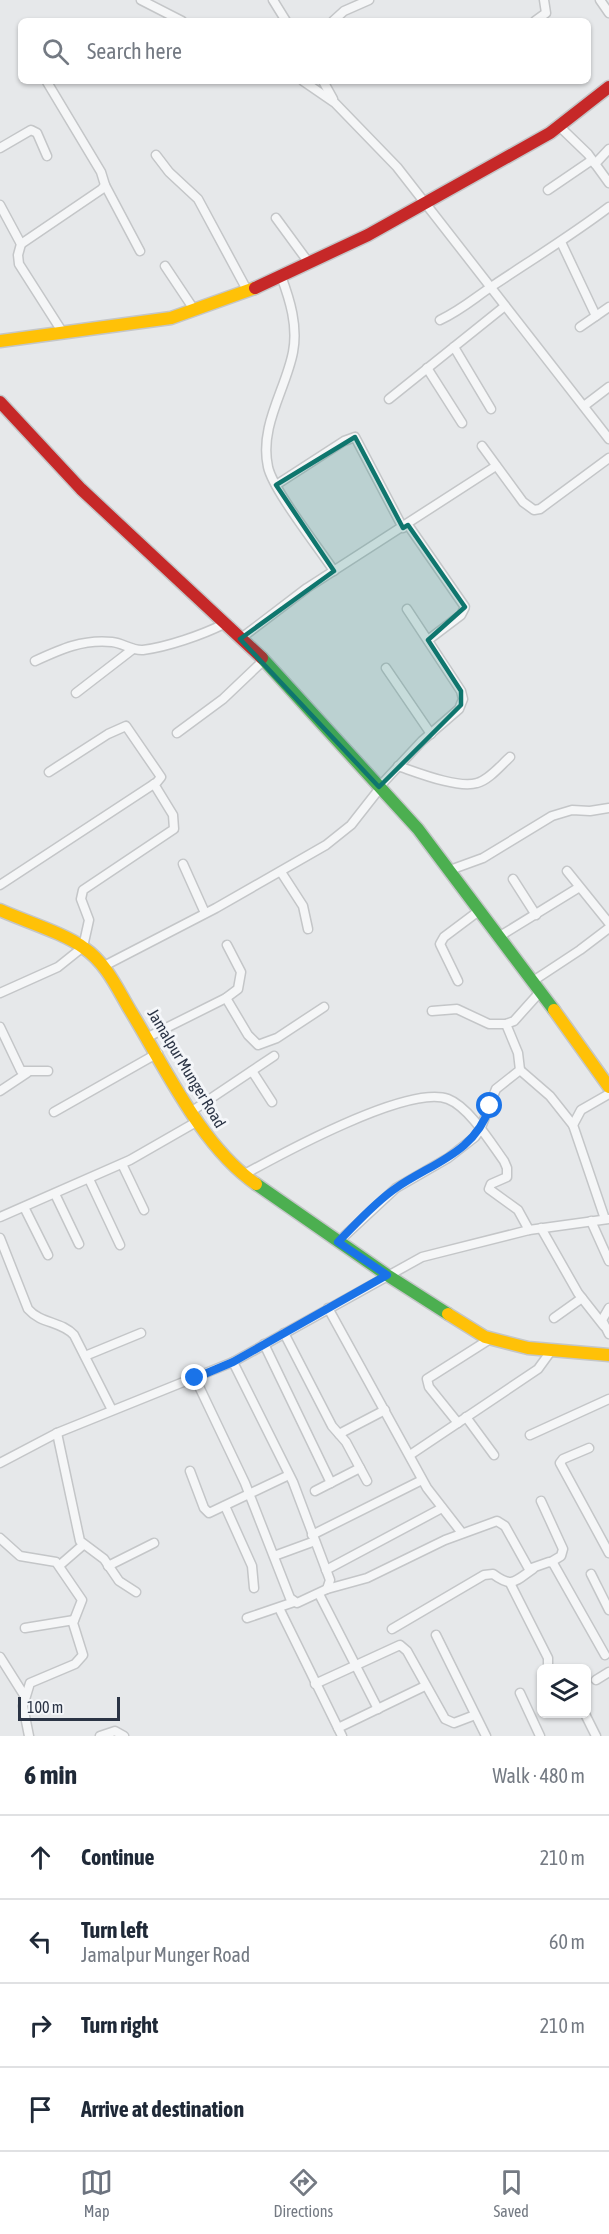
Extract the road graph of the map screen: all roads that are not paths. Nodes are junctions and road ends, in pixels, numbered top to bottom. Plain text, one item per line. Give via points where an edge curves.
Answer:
1 (141, 0) edge
2 (273, 0) edge
3 (369, 0) edge
4 (544, 0) edge
5 (600, 0) edge
6 (609, 13) edge
7 (176, 18) edge
8 (284, 18) edge
9 (337, 18) edge
10 (539, 18) edge
11 (48, 84) edge
12 (307, 84) edge
13 (325, 84) edge
14 (609, 87) edge
15 (335, 103) junction
16 (560, 127) junction
17 (0, 148) edge
18 (609, 149) edge
19 (156, 155) dead end
20 (47, 156) dead end
21 (594, 162) junction
22 (609, 183) edge
23 (105, 185) junction
24 (548, 190) dead end
25 (0, 205) edge
26 (428, 205) junction
27 (609, 207) edge
28 (276, 218) dead end
29 (561, 242) junction
30 (21, 244) junction
31 (140, 251) dead end
32 (309, 263) junction
33 (165, 266) dead end
34 (281, 276) junction
35 (491, 287) junction
36 (247, 290) junction
37 (505, 306) junction
38 (609, 307) edge
39 (195, 311) junction
40 (596, 316) junction
41 (440, 320) dead end
42 (580, 327) dead end
43 (63, 333) junction
44 (0, 341) edge
45 (454, 347) junction
46 (428, 368) junction
47 (609, 387) edge
48 (389, 399) dead end
49 (0, 402) edge
50 (584, 406) junction
51 (491, 409) dead end
52 (462, 423) dead end
53 (609, 439) edge
54 (482, 447) dead end
55 (609, 458) edge
56 (496, 466) junction
57 (276, 485) junction
58 (405, 526) junction
59 (334, 571) junction
60 (407, 609) dead end
61 (224, 624) junction
62 (240, 639) junction
63 (428, 640) junction
64 (133, 649) junction
65 (264, 660) junction
66 (35, 661) dead end
67 (386, 668) dead end
68 (76, 693) dead end
69 (177, 733) dead end
70 (431, 734) junction
71 (510, 757) dead end
72 (398, 766) junction
73 (49, 772) dead end
74 (154, 784) junction
75 (379, 788) junction
76 (609, 808) edge
77 (183, 864) dead end
78 (450, 870) junction
79 (567, 871) dead end
80 (281, 872) junction
81 (513, 879) dead end
82 (0, 885) edge
83 (578, 888) junction
84 (0, 910) edge
85 (480, 910) junction
86 (205, 913) junction
87 (536, 915) junction
88 (609, 925) edge
89 (308, 929) dead end
90 (500, 936) junction
91 (227, 945) dead end
92 (83, 947) junction
93 (104, 966) junction
94 (458, 981) dead end
95 (533, 981) junction
96 (540, 992) junction
97 (0, 993) edge
98 (226, 998) junction
99 (324, 1007) dead end
100 (432, 1011) dead end
101 (506, 1024) junction
102 (0, 1027) edge
103 (148, 1037) junction
104 (158, 1053) junction
105 (274, 1056) dead end
106 (520, 1070) junction
107 (48, 1071) dead end
108 (252, 1071) junction
109 (27, 1073) junction
110 (609, 1087) edge
111 (0, 1091) edge
112 (609, 1094) edge
113 (272, 1102) dead end
114 (54, 1112) dead end
115 (195, 1116) junction
116 (573, 1125) junction
117 (480, 1130) junction
118 (122, 1164) junction
119 (243, 1175) junction
120 (89, 1179) junction
121 (55, 1194) junction
122 (24, 1207) junction
123 (144, 1210) dead end
124 (0, 1217) edge
125 (607, 1219) edge
126 (591, 1221) junction
127 (541, 1228) junction
128 (529, 1230) junction
129 (0, 1238) edge
130 (338, 1242) junction
131 (79, 1244) dead end
132 (120, 1245) dead end
133 (48, 1255) dead end
134 (609, 1261) edge
135 (387, 1275) junction
136 (582, 1298) junction
137 (328, 1308) junction
138 (609, 1308) edge
139 (554, 1318) dead end
140 (606, 1330) edge
141 (141, 1333) dead end
142 (284, 1333) junction
143 (490, 1339) junction
144 (264, 1344) junction
145 (551, 1351) junction
146 (609, 1355) edge
147 (85, 1356) junction
148 (233, 1362) junction
149 (195, 1378) junction
150 (609, 1400) edge
151 (112, 1410) junction
152 (385, 1410) junction
153 (466, 1417) junction
154 (458, 1423) junction
155 (57, 1433) junction
156 (339, 1434) junction
157 (530, 1435) dead end
158 (589, 1448) dead end
159 (410, 1455) junction
160 (494, 1455) dead end
161 (0, 1463) edge
162 (360, 1468) junction
163 (190, 1471) dead end
164 (289, 1475) junction
165 (422, 1480) junction
166 (367, 1482) dead end
167 (331, 1483) junction
168 (315, 1491) dead end
169 (250, 1494) junction
170 (541, 1501) dead end
171 (225, 1506) junction
172 (441, 1508) junction
173 (462, 1533) junction
174 (0, 1538) edge
175 (313, 1538) junction
176 (154, 1543) dead end
177 (82, 1545) junction
178 (609, 1553) edge
179 (274, 1556) junction
180 (551, 1562) junction
181 (60, 1565) junction
182 (108, 1566) junction
183 (533, 1569) junction
184 (326, 1570) junction
185 (591, 1574) dead end
186 (510, 1583) junction
187 (254, 1588) dead end
188 (136, 1592) dead end
189 (323, 1592) junction
190 (294, 1602) junction
191 (279, 1608) junction
192 (609, 1611) edge
193 (247, 1618) dead end
194 (74, 1620) junction
195 (25, 1628) dead end
196 (392, 1629) dead end
197 (436, 1635) dead end
198 (605, 1655) dead end
199 (0, 1657) edge
200 (354, 1664) junction
201 (548, 1664) edge
202 (609, 1672) edge
203 (596, 1680) dead end
204 (315, 1684) junction
205 (425, 1686) junction
206 (520, 1693) dead end
207 (24, 1695) junction
208 (378, 1709) junction
209 (475, 1715) junction
210 (587, 1718) edge
211 (340, 1732) edge
212 (29, 1736) edge
213 (100, 1736) edge
214 (124, 1736) edge
215 (486, 1736) edge
216 (540, 1736) edge
217 (596, 1736) edge

1 - 7 street
2 - 8 street
3 - 9 street
4 - 10 street via 546,13
5 - 6 street
11 - 23 street
12 - 15 street
13 - 15 street
14 - 16 street
15 - 26 street via 398,167
16 - 21 street
16 - 26 street via 505,156
17 - 20 street via 31,130 37,133
18 - 21 street
19 - 36 street via 198,199
21 - 22 street
21 - 24 street
23 - 30 street
23 - 31 street
25 - 30 street
26 - 32 street
26 - 35 street
27 - 29 street
28 - 32 street
29 - 35 street
29 - 40 street
30 - 43 street via 19,264
32 - 34 street
33 - 39 street
34 - 36 street
34 - 57 street via 291,307 294,337 291,359 270,423 267,466
35 - 37 street
35 - 41 street
36 - 39 street
37 - 45 street
37 - 50 street
38 - 40 street
39 - 43 street via 159,321
40 - 42 street
43 - 44 street
45 - 46 street
45 - 51 street
46 - 48 street
46 - 52 street
47 - 50 street
49 - 61 street via 81,489
50 - 53 street
54 - 56 street
55 - 56 street via 534,510 523,502
56 - 58 street
57 - 58 street via 355,437
57 - 59 street
58 - 59 street
58 - 63 street via 465,607 461,615
59 - 62 street
60 - 63 street
61 - 62 street
61 - 64 street via 144,650
62 - 65 street
63 - 70 street via 463,694 459,709
64 - 66 street via 114,642 74,644
64 - 68 street
65 - 69 street via 223,699
65 - 75 street
67 - 70 street
70 - 72 street
71 - 72 street via 484,779 471,784
72 - 75 street
73 - 74 street via 126,726 159,774 160,780
74 - 82 street
74 - 92 street via 176,822 174,829 83,890 81,899 89,920
75 - 78 street
75 - 80 street via 339,836
76 - 78 street via 572,810 552,816 483,858
77 - 86 street
78 - 85 street
79 - 83 street
80 - 86 street
80 - 89 street via 303,906
81 - 87 street
83 - 87 street
83 - 88 street
84 - 92 street, Jamalpur Munger Road
85 - 90 street
85 - 94 street via 440,944
86 - 93 street
87 - 90 street
88 - 95 street
90 - 95 street
91 - 98 street via 241,981 238,989
92 - 93 street, Jamalpur Munger Road
92 - 97 street via 43,975
93 - 103 street, Jamalpur Munger Road
95 - 96 street
96 - 101 street via 514,1021
96 - 110 street
98 - 99 street via 258,1045 277,1038
98 - 103 street
100 - 101 street via 458,1009 489,1024
101 - 106 street via 518,1053
102 - 109 street via 17,1066
103 - 104 street, Jamalpur Munger Road
104 - 114 street
104 - 115 street, Jamalpur Munger Road
105 - 108 street
106 - 116 street via 550,1096
106 - 117 street via 496,1089
107 - 109 street
108 - 113 street
108 - 115 street
109 - 111 street
112 - 116 street via 581,1110
115 - 118 street via 156,1148
115 - 119 street, Jamalpur Munger Road via 217,1148
116 - 125 street
117 - 119 street via 448,1099 416,1099 349,1124
117 - 128 street via 504,1161 508,1173 503,1180 491,1184 489,1190 518,1210
117 - 130 street via 448,1158 388,1194
118 - 120 street
118 - 123 street
119 - 130 street, Jamalpur Munger Road
120 - 121 street
120 - 132 street
121 - 122 street
121 - 131 street
122 - 124 street
122 - 133 street
125 - 126 street
126 - 127 street
126 - 134 street
127 - 128 street
127 - 136 street
128 - 135 street via 423,1257
129 - 147 street via 28,1309 37,1317 68,1328
130 - 135 street, Jamalpur Munger Road
135 - 137 street
135 - 143 street, Jamalpur Munger Road
136 - 139 street
136 - 140 street
137 - 142 street
137 - 152 street
138 - 140 street via 602,1315
141 - 147 street
142 - 144 street
142 - 156 street
143 - 145 street, Jamalpur Munger Road
143 - 154 street via 427,1379
144 - 148 street
144 - 167 street
145 - 146 street, Jamalpur Munger Road
145 - 153 street via 538,1369
147 - 151 street
148 - 149 street
148 - 164 street
149 - 151 street
149 - 169 street
150 - 157 street
151 - 155 street
152 - 156 street
152 - 159 street
153 - 154 street
153 - 160 street
154 - 159 street
155 - 161 street
155 - 177 street
156 - 162 street
158 - 178 street via 560,1463
159 - 165 street
162 - 166 street
162 - 167 street
163 - 171 street via 206,1511
164 - 169 street
164 - 175 street
165 - 172 street
165 - 175 street
167 - 168 street
169 - 171 street
169 - 179 street
170 - 180 street via 563,1549 561,1556
171 - 187 street via 249,1555
172 - 173 street
172 - 184 street
173 - 183 street via 492,1521 501,1522 526,1566
173 - 189 street via 380,1573
174 - 181 street via 20,1556
175 - 179 street
175 - 184 street
176 - 182 street
177 - 181 street
177 - 182 street via 98,1554
179 - 190 street
180 - 183 street
180 - 198 street
181 - 194 street via 82,1600
182 - 188 street via 118,1581
183 - 186 street
184 - 189 street via 331,1584
185 - 192 street
186 - 196 street via 489,1573
186 - 201 street
189 - 190 street
189 - 200 street
190 - 191 street
191 - 193 street
191 - 204 street
194 - 195 street
194 - 207 street via 81,1659 33,1680
197 - 209 street
199 - 207 street
200 - 204 street
200 - 205 street via 400,1645
200 - 208 street
202 - 203 street
204 - 211 street
205 - 208 street
205 - 209 street via 445,1719 454,1723
206 - 216 street
207 - 212 street
208 - 211 street
209 - 215 street
210 - 217 street
213 - 214 street via 115,1731

